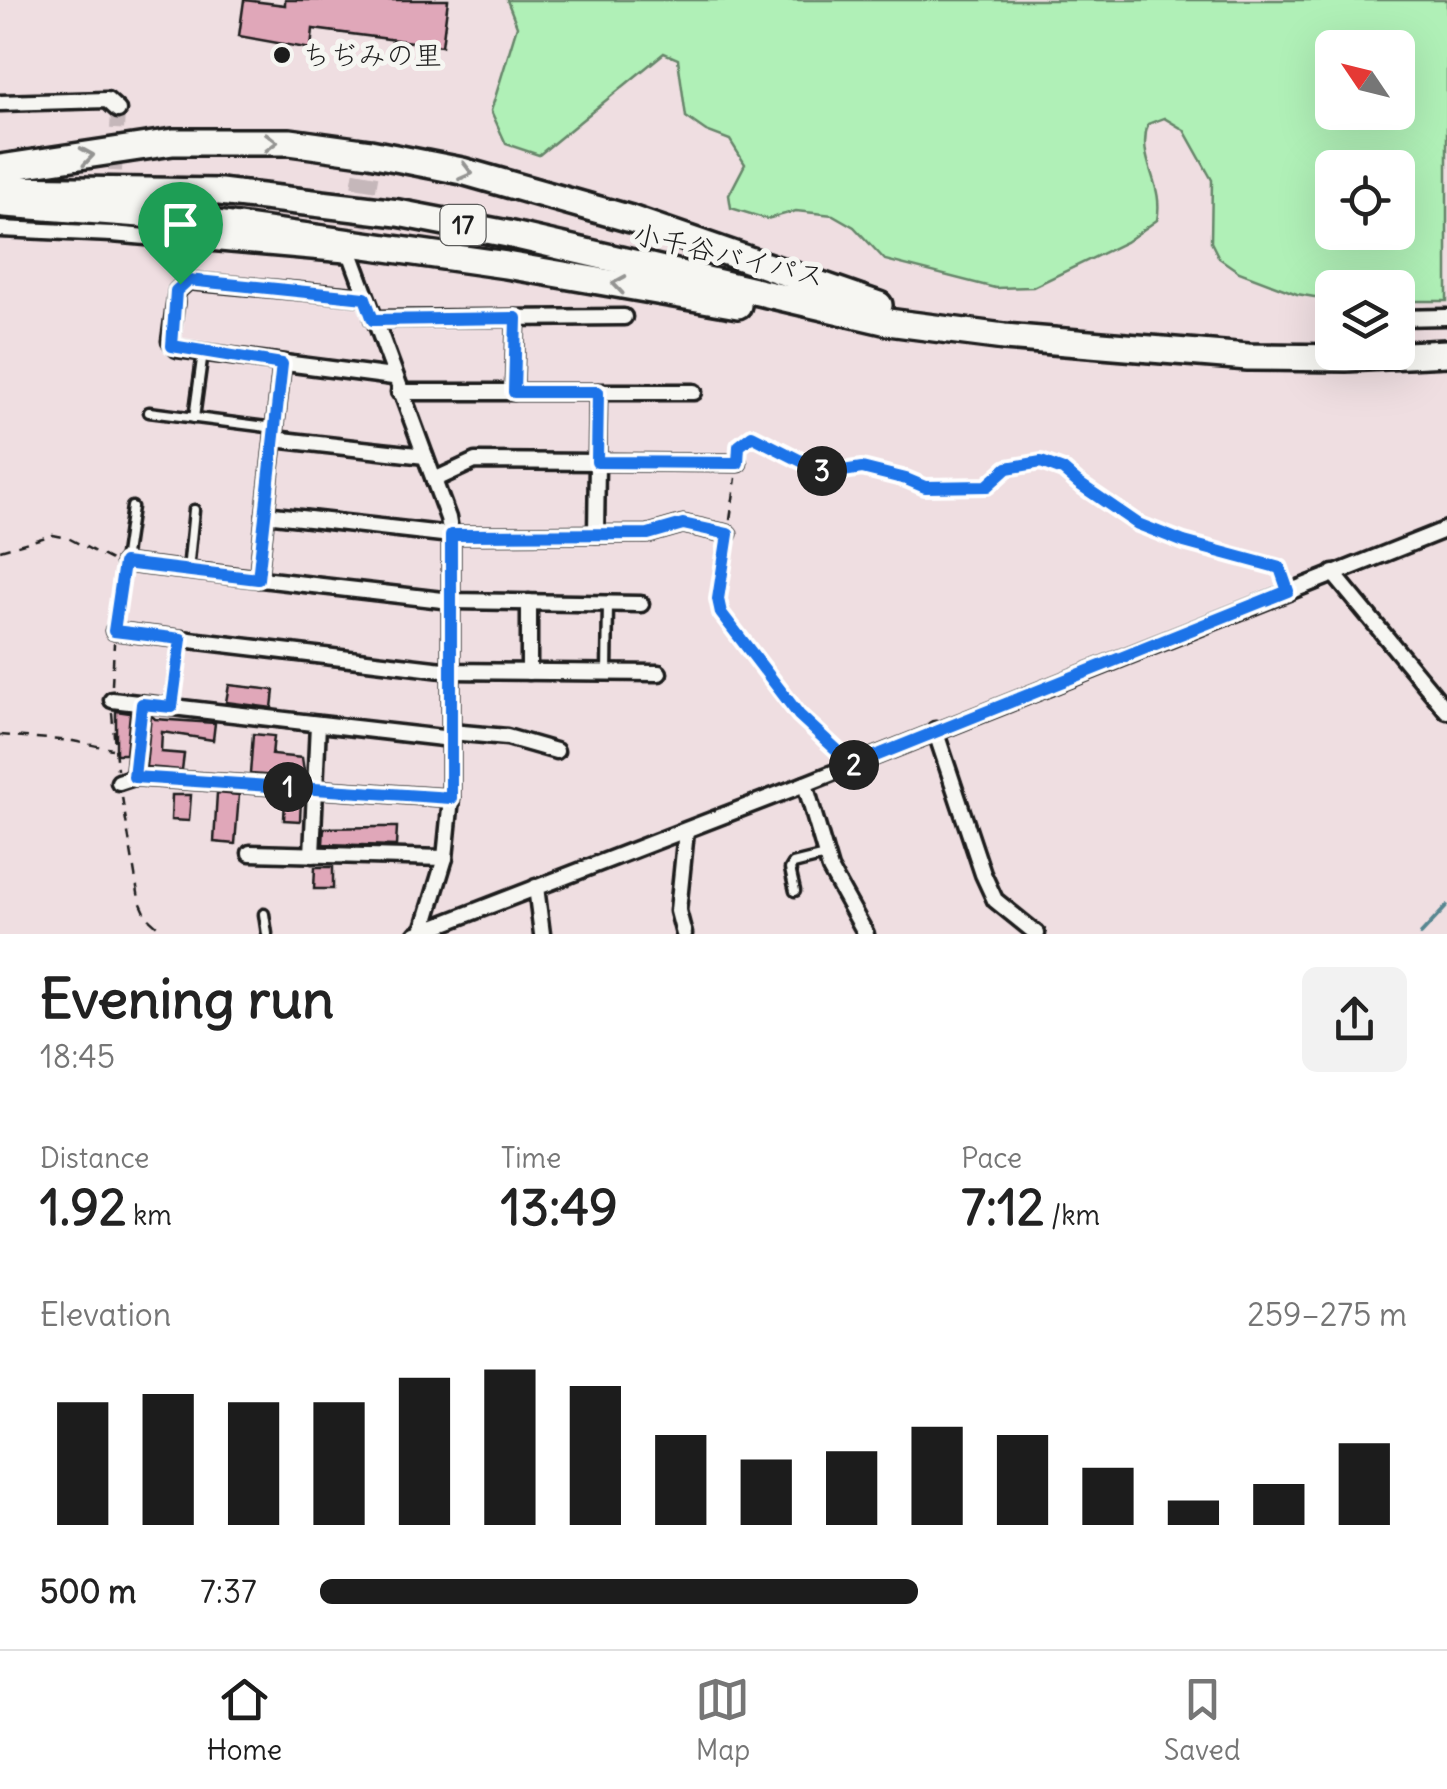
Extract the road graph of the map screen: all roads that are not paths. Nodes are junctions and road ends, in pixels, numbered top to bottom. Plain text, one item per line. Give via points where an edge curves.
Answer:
1 (0, 103) edge
2 (118, 110) dead end
3 (0, 168) edge
4 (0, 188) edge
5 (0, 204) edge
6 (0, 229) edge
7 (353, 241) junction
8 (365, 298) junction
9 (624, 317) dead end
10 (1447, 317) edge
11 (516, 318) junction
12 (1415, 318) edge
13 (373, 320) junction
14 (888, 322) junction
15 (918, 326) junction
16 (202, 352) junction
17 (1447, 353) edge
18 (282, 364) junction
19 (396, 384) junction
20 (514, 392) junction
21 (598, 392) junction
22 (694, 392) dead end
23 (149, 412) dead end
24 (194, 418) junction
25 (274, 433) junction
26 (424, 456) junction
27 (597, 462) junction
28 (738, 463) road end
29 (434, 480) junction
30 (132, 507) dead end
31 (194, 510) dead end
32 (265, 514) junction
33 (1447, 529) edge
34 (596, 534) junction
35 (728, 534) road end
36 (451, 535) junction
37 (124, 563) junction
38 (188, 571) junction
39 (1333, 574) junction
40 (258, 579) junction
41 (451, 601) junction
42 (529, 602) junction
43 (608, 604) junction
44 (642, 604) dead end
45 (114, 631) joint
46 (181, 639) junction
47 (451, 671) junction
48 (528, 672) junction
49 (607, 673) junction
50 (659, 673) dead end
51 (112, 700) dead end
52 (142, 704) junction
53 (172, 707) junction
54 (1447, 711) edge
55 (318, 724) junction
56 (935, 730) junction
57 (451, 736) junction
58 (556, 751) dead end
59 (134, 777) junction
60 (119, 782) dead end
61 (805, 784) junction
62 (316, 789) junction
63 (451, 798) junction
64 (686, 831) junction
65 (250, 853) dead end
66 (312, 855) junction
67 (825, 856) junction
68 (445, 858) junction
69 (536, 887) junction
70 (795, 891) dead end
71 (264, 914) dead end
72 (420, 933) edge
73 (267, 934) edge
74 (542, 934) edge
75 (684, 934) edge
76 (866, 934) edge
77 (1037, 934) edge

1 - 2 street via 107,100
3 -> 15 highway via 173,142 290,142 368,164 462,171 631,219 883,306
4 - 14 highway, 小千谷バイパス / 17 via 220,192 398,212
5 - 7 highway via 154,215
6 - 7 street
7 - 8 street
14 -> 7 highway via 786,315
8 - 13 street
8 - 16 street via 188,280 176,291 170,341
9 - 11 street
10 - 12 street
11 - 13 street
11 - 20 street
13 - 19 street
14 - 15 highway, 小千谷バイパス / 17
15 - 17 highway, 小千谷バイパス / 17 via 1248,357
16 - 18 street
16 - 24 lane
18 - 19 street
18 - 25 street
19 - 20 street
19 - 26 street
20 - 21 street
21 - 22 street
21 - 27 street
23 - 24 lane
24 - 25 lane
25 - 26 street
25 - 32 street
26 - 29 street
27 - 28 street
27 - 29 street via 476,462
27 - 34 street
29 - 36 street
30 - 37 lane
31 - 38 lane
32 - 36 street
32 - 40 street
33 - 39 street
34 - 35 street via 648,534 683,524
34 - 36 street
36 - 41 street
37 - 38 street
37 - 45 lane
38 - 40 street
39 - 54 street
39 - 56 street
40 - 41 street
41 - 42 street
41 - 47 street
42 - 43 street
42 - 48 street
43 - 44 street
43 - 49 lane
45 - 46 street
46 - 47 street
46 - 53 lane
47 - 48 street
47 - 57 street
48 - 49 street
49 - 50 street
51 - 52 street
52 - 53 street
52 - 59 street
53 - 55 street
55 - 57 street
55 - 62 street
56 - 61 street
56 - 77 street via 995,900
57 - 58 street via 506,737
57 - 63 street
59 - 60 street
59 - 62 street
61 - 64 street
61 - 67 street
62 - 63 street
62 - 66 street
63 - 68 street
64 - 69 street
64 - 75 street via 678,911
65 - 66 street
66 - 68 street
67 - 70 lane via 792,864
67 - 76 street
68 - 72 street
69 - 72 street
69 - 74 street
71 - 73 lane

